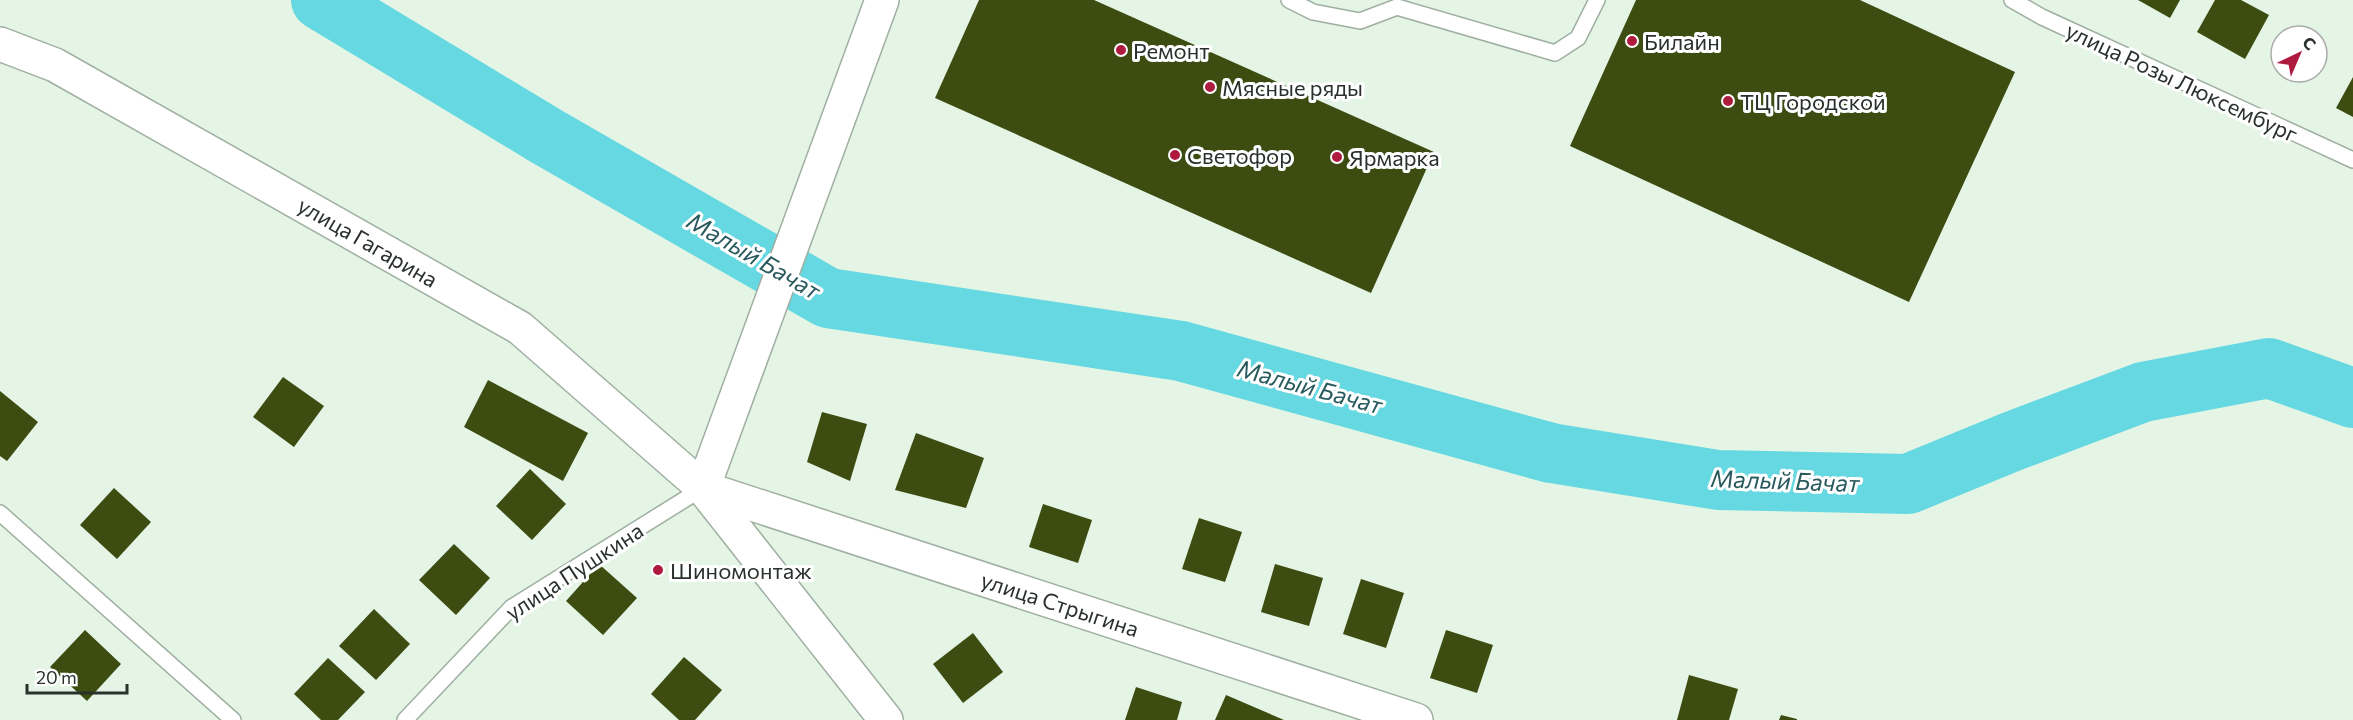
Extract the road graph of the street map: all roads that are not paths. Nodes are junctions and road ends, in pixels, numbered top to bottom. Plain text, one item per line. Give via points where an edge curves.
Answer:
1 (882, 0) edge
2 (1289, 0) edge
3 (1597, 0) edge
4 (2012, 0) edge
5 (2045, 0) edge
6 (1318, 6) edge
7 (2042, 17) junction
8 (0, 44) edge
9 (2353, 160) edge
10 (703, 488) junction
11 (0, 513) edge
12 (233, 720) edge
13 (405, 720) edge
14 (885, 720) edge
15 (1416, 720) edge

1 - 10 street
2 - 6 lane
3 - 6 lane via 1578,38 1555,53 1397,7 1360,21
4 - 7 lane, улица Розы Люксембург
5 - 7 lane
7 - 9 lane, улица Розы Люксембург
8 - 10 street, улица Гагарина via 55,64 520,328
10 - 13 lane, улица Пушкина via 512,607
10 - 14 street
10 - 15 street, улица Стрыгина
11 - 12 lane

